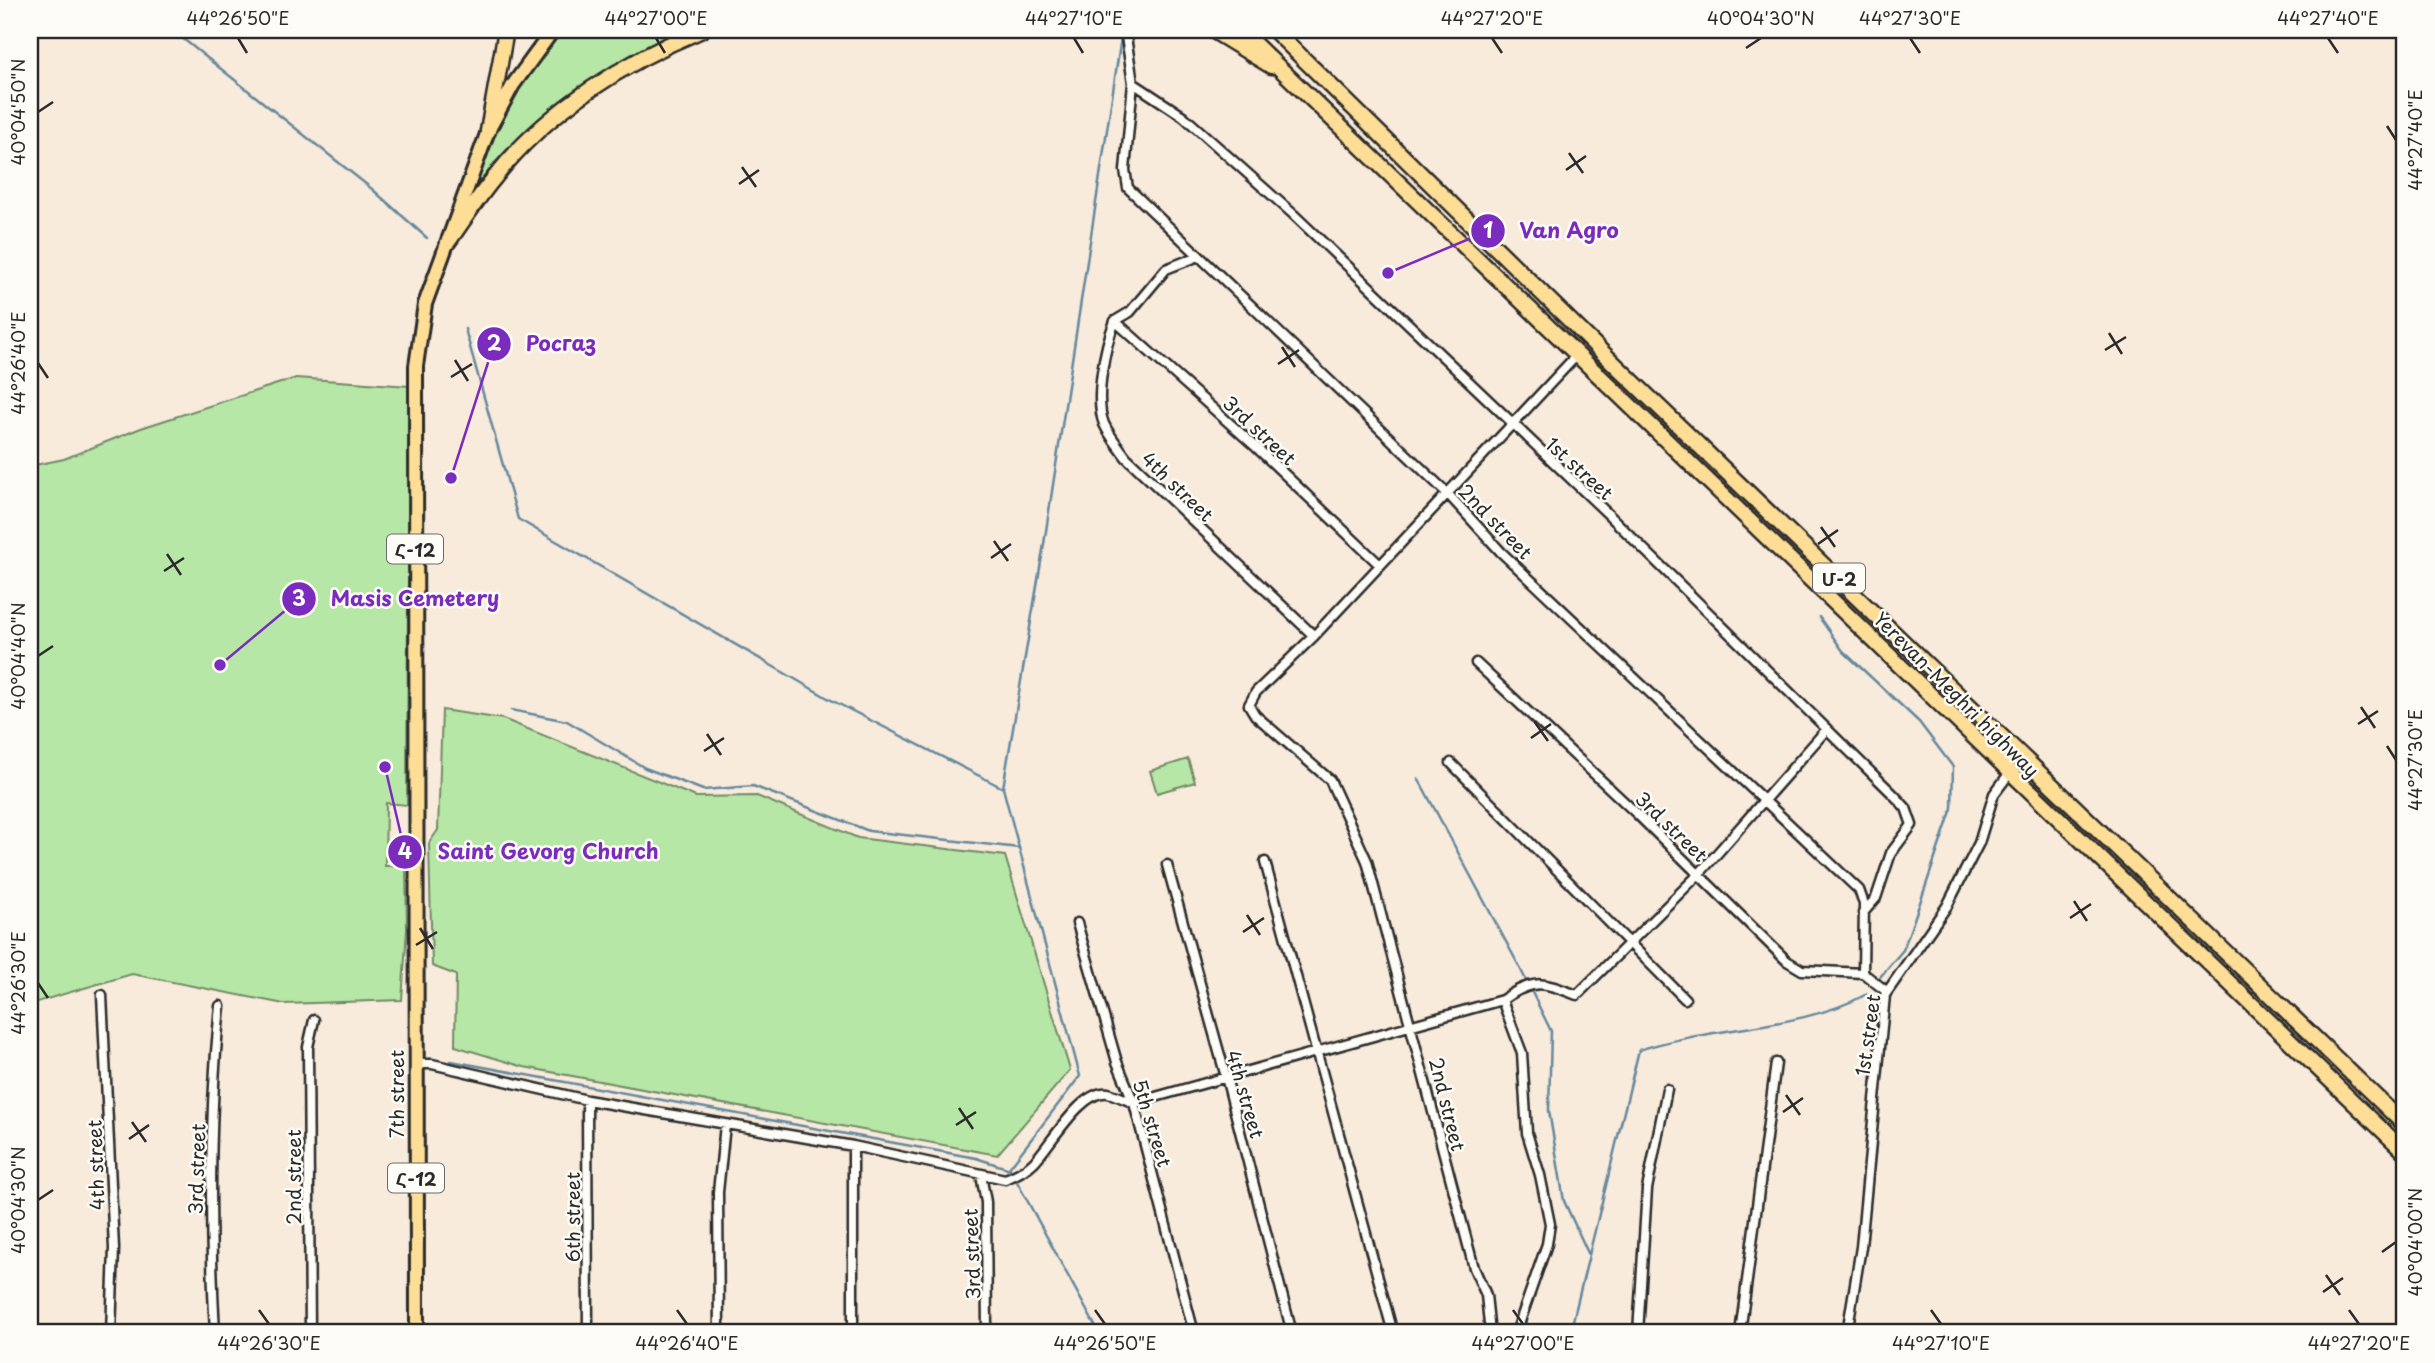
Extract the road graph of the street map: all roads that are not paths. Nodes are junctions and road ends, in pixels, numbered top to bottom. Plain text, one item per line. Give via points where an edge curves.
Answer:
1 (506, 30) edge
2 (553, 30) edge
3 (702, 30) edge
4 (1125, 30) edge
5 (1212, 30) edge
6 (1240, 30) edge
7 (1273, 30) edge
8 (1282, 71) junction
9 (1133, 83) junction
10 (488, 131) junction
11 (448, 242) junction
12 (1199, 256) junction
13 (1115, 321) junction
14 (1576, 356) junction
15 (1512, 423) junction
16 (1448, 494) junction
17 (1380, 565) junction
18 (1314, 636) junction
19 (1476, 663) dead end
20 (1826, 729) junction
21 (1451, 763) dead end
22 (2010, 774) junction
23 (1765, 801) junction
24 (1265, 862) dead end
25 (1167, 865) dead end
26 (1699, 874) junction
27 (1863, 914) junction
28 (1077, 923) dead end
29 (1629, 941) junction
30 (1863, 973) junction
31 (1886, 990) junction
32 (102, 995) dead end
33 (1685, 999) dead end
34 (1502, 1000) junction
35 (220, 1006) dead end
36 (314, 1020) dead end
37 (1412, 1026) junction
38 (1318, 1052) junction
39 (1776, 1063) dead end
40 (415, 1064) junction
41 (1226, 1077) junction
42 (1667, 1089) dead end
43 (587, 1100) junction
44 (1134, 1103) junction
45 (725, 1125) junction
46 (2405, 1125) edge
47 (853, 1146) junction
48 (2405, 1152) edge
49 (981, 1175) junction
50 (111, 1333) edge
51 (215, 1333) edge
52 (310, 1333) edge
53 (417, 1333) edge
54 (588, 1333) edge
55 (719, 1333) edge
56 (853, 1333) edge
57 (987, 1333) edge
58 (1194, 1333) edge
59 (1292, 1333) edge
60 (1393, 1333) edge
61 (1490, 1333) edge
62 (1517, 1333) edge
63 (1638, 1333) edge
64 (1740, 1333) edge
65 (1847, 1333) edge

1 - 10 highway
2 - 10 main road, Հ-12 via 513,85
3 - 11 highway via 649,52 589,89 496,175
4 - 9 street, 2nd street
5 - 8 highway
6 - 8 highway, Yerevan-Meghri highway / Մ-2
7 - 46 highway, Yerevan-Meghri highway / Մ-2
8 - 14 highway, Yerevan-Meghri highway / Մ-2
9 - 12 street, 2nd street via 1125,170 1128,188
9 - 15 street, 1st street via 1217,145
10 - 11 main road, Հ-12
11 - 40 main road, 7th street / Հ-12 via 425,304 416,366
12 - 13 street via 1166,270 1130,312
12 - 16 street, 2nd street
13 - 17 street, 3rd street
13 - 18 street, 4th street via 1105,346 1105,425 1126,457
14 - 15 street
14 - 22 highway, Yerevan-Meghri highway / Մ-2
15 - 16 street
15 - 20 street, 1st street
16 - 17 street
16 - 23 street, 2nd street via 1501,552
17 - 18 street
18 - 37 street, 2nd street via 1256,692 1249,705 1330,780 1340,799 1367,861
19 - 26 street, 3rd street
20 - 23 street
20 - 27 street, 1st street via 1900,801 1912,825 1891,853 1875,898
21 - 29 street
22 - 31 street, 1st street via 1994,794 1979,843 1947,906
22 - 48 highway, Yerevan-Meghri highway / Մ-2
23 - 26 street
23 - 27 street, 2nd street via 1858,890
24 - 38 street
25 - 41 street, 4th street
26 - 29 street
26 - 30 street, 3rd street via 1787,961 1802,970
27 - 30 street, 2nd street
28 - 44 street, 5th street via 1117,1062
29 - 33 street
29 - 34 street via 1577,995 1539,982
30 - 31 street
31 - 65 street, 1st street via 1861,1247
32 - 50 street, 4th street via 114,1248
34 - 37 street
34 - 62 street via 1522,1053 1527,1133 1550,1224
35 - 51 street, 3rd street via 210,1231
36 - 52 street, 2nd street via 308,1047
37 - 38 street
37 - 61 street, 2nd street via 1474,1268 1486,1295
38 - 41 street
38 - 60 street
39 - 64 street
40 - 43 street
40 - 53 main road, 7th street / Հ-12
41 - 44 street
41 - 59 street, 4th street
42 - 63 street via 1647,1189
43 - 45 street
43 - 54 street, 6th street
44 - 49 street via 1107,1093 1094,1095 1018,1174 1005,1179
44 - 58 street, 5th street
45 - 47 street
45 - 55 street via 718,1192
47 - 49 street
47 - 56 street
49 - 57 street, 3rd street via 986,1202

